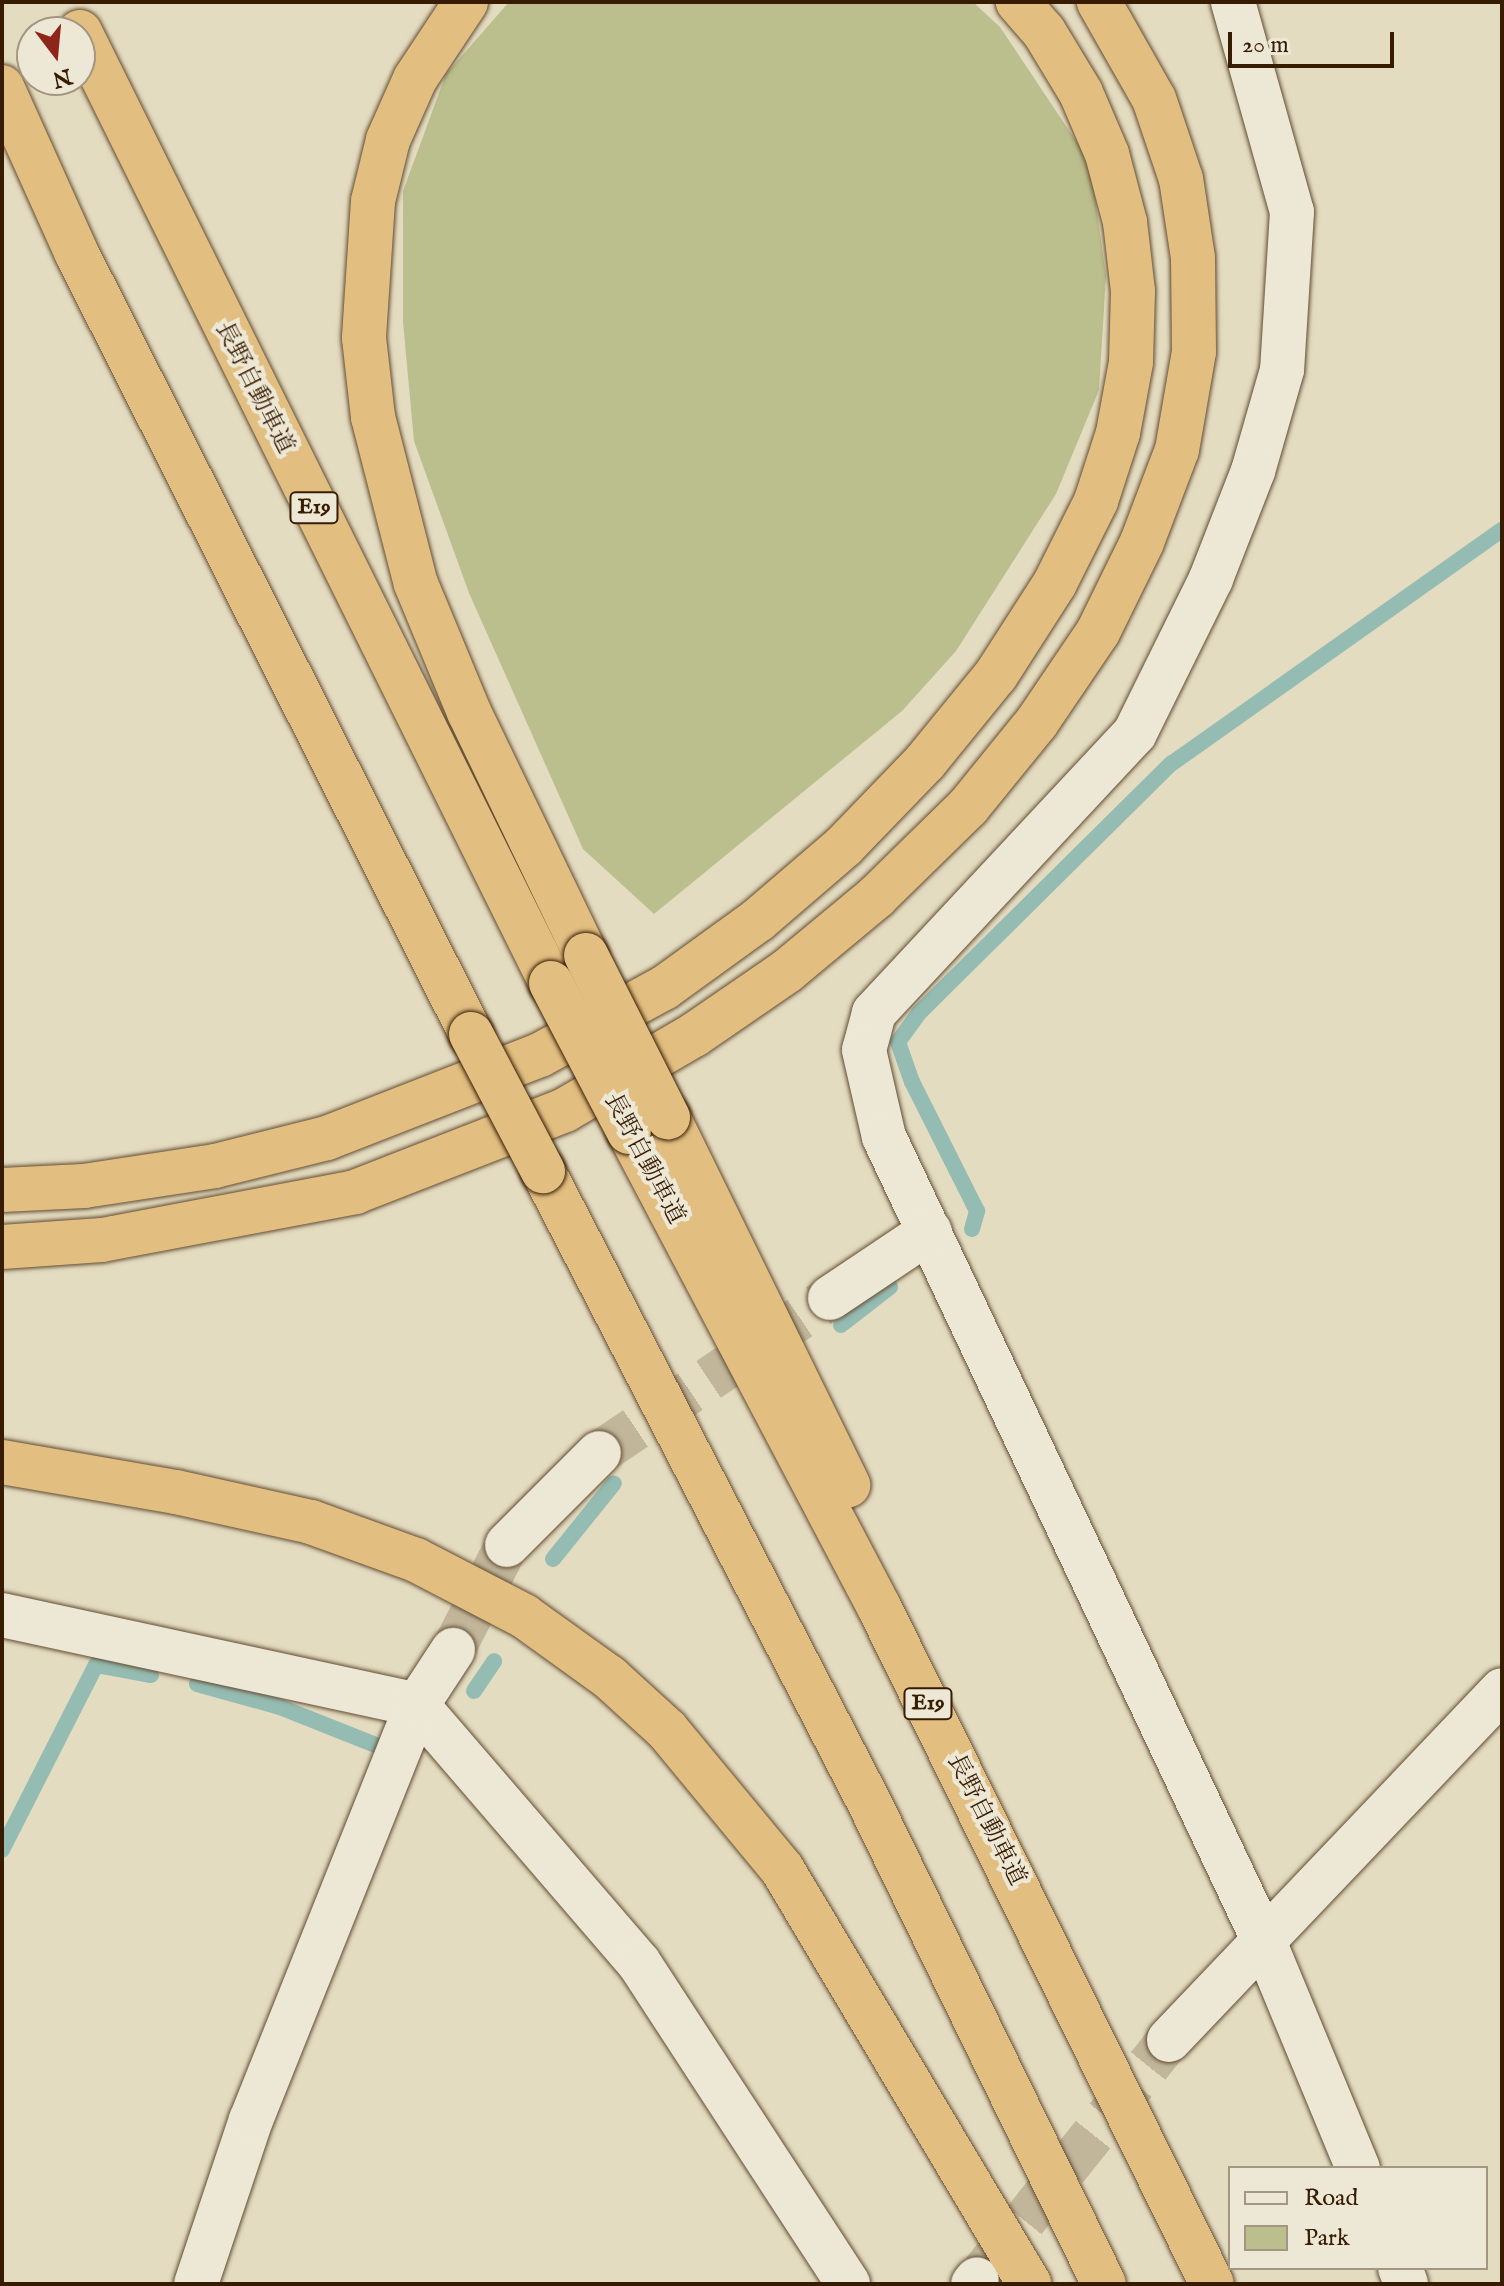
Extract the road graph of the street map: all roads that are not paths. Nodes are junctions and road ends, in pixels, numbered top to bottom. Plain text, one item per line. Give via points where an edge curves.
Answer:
1 (466, 2) edge
2 (1018, 2) edge
3 (1099, 2) edge
4 (1233, 2) edge
5 (96, 64) edge
6 (2, 87) edge
7 (648, 1124) junction
8 (2, 1190) edge
9 (930, 1231) junction
10 (2, 1247) edge
11 (830, 1298) tunnel mouth
12 (599, 1453) tunnel mouth
13 (2, 1462) edge
14 (507, 1545) tunnel mouth
15 (2, 1615) edge
16 (453, 1650) tunnel mouth
17 (1502, 1690) edge
18 (417, 1705) junction
19 (1263, 1939) junction
20 (1169, 2040) tunnel mouth
21 (1357, 2166) edge
22 (196, 2284) edge
23 (848, 2284) edge
24 (1029, 2284) edge
25 (1104, 2284) edge
26 (1212, 2284) edge

1 - 7 highway, bridge via 415,79 388,140 373,201 364,324 373,417 416,584 469,712 586,955
2 - 8 highway via 1044,32 1081,93 1107,154 1125,222 1133,291 1131,362 1118,433 1096,501 1055,583 996,675 925,762 844,846 758,920 664,988 540,1055 354,1128 243,1159 84,1186
3 - 10 highway via 1154,99 1181,179 1193,258 1194,352 1177,450 1142,542 1098,632 1037,722 968,807 876,897 787,971 694,1035 565,1110 355,1192 102,1240
4 - 9 street via 1292,212 1282,370 1253,471 1211,579 1135,733 874,1013 864,1050 884,1137
5 - 7 highway, 長野自動車道 / E19, bridge via 551,983
6 - 25 highway, bridge via 76,252 471,1034 869,1802
7 - 26 highway, 長野自動車道 / E19
9 - 11 street
9 - 19 street
12 - 14 street
13 - 24 highway via 176,1492 324,1527 416,1560 524,1616 609,1677 667,1730 782,1869
15 - 18 street
16 - 18 street
17 - 19 street
18 - 22 street via 251,2120
18 - 23 street via 639,1963
19 - 20 street
19 - 21 street

